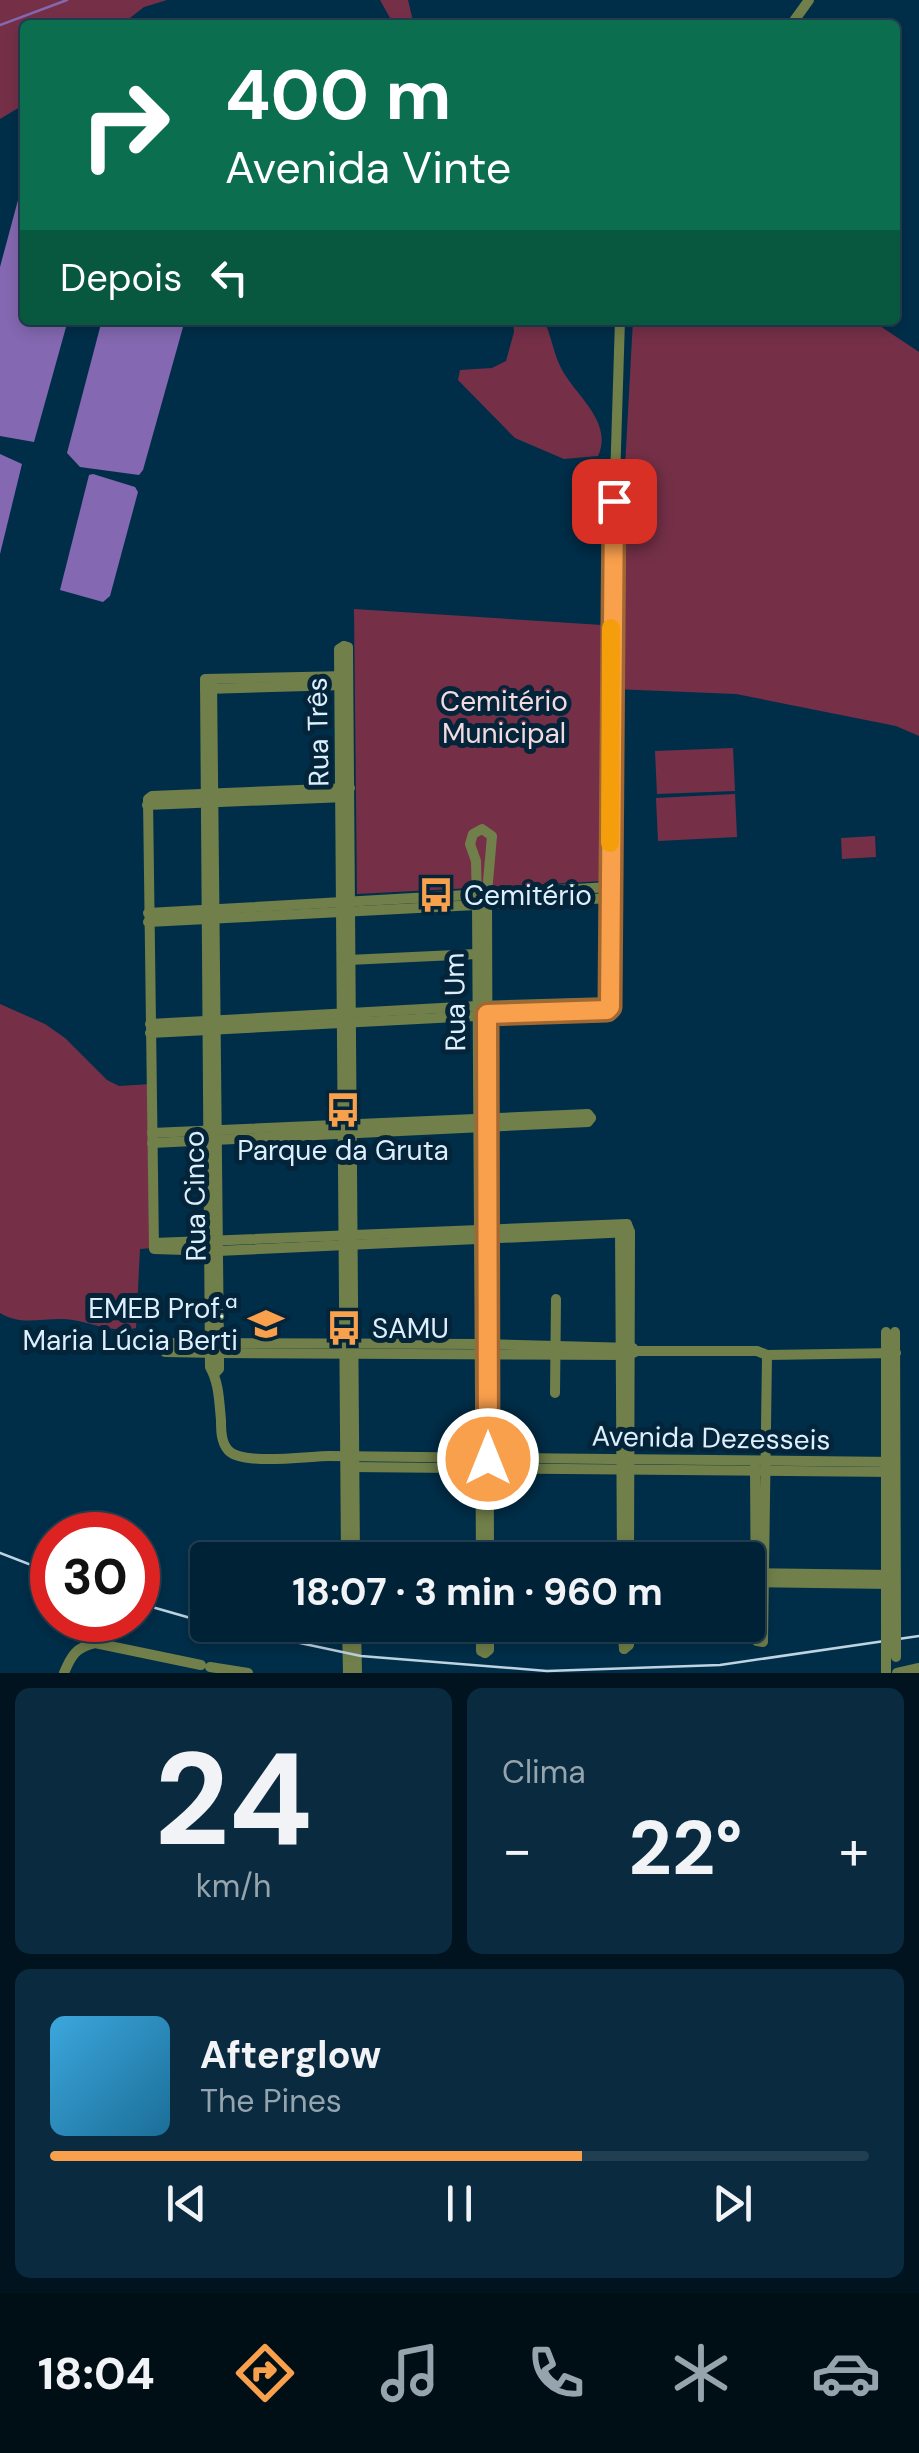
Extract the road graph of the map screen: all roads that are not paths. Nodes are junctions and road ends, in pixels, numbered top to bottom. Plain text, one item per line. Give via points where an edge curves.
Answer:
1 (810, 0) edge
2 (795, 20) edge
3 (620, 325) edge
4 (344, 681) joint
5 (345, 792) junction
6 (209, 798) junction
7 (610, 893) junction
8 (482, 898) junction
9 (346, 901) junction
10 (210, 914) junction
11 (346, 914) junction
12 (148, 917) junction
13 (477, 954) junction
14 (347, 960) junction
15 (482, 1010) junction
16 (347, 1017) junction
17 (211, 1025) junction
18 (150, 1028) junction
19 (483, 1124) junction
20 (348, 1131) junction
21 (212, 1137) junction
22 (152, 1138) junction
23 (485, 1233) junction
24 (349, 1240) junction
25 (214, 1246) junction
26 (556, 1298) dead end
27 (891, 1332) dead end
28 (214, 1348) junction
29 (484, 1348) junction
30 (349, 1349) junction
31 (555, 1350) junction
32 (627, 1351) junction
33 (767, 1355) junction
34 (891, 1356) junction
35 (554, 1393) dead end
36 (350, 1462) junction
37 (484, 1463) junction
38 (625, 1463) junction
39 (760, 1465) junction
40 (891, 1467) junction
41 (347, 1542) edge
42 (355, 1542) edge
43 (481, 1542) edge
44 (488, 1542) edge
45 (625, 1542) edge
46 (757, 1542) edge
47 (765, 1578) edge
48 (891, 1579) junction
49 (347, 1642) edge
50 (356, 1642) edge
51 (481, 1642) edge
52 (490, 1642) edge
53 (891, 1658) junction
54 (919, 1668) edge
55 (64, 1673) edge
56 (248, 1673) edge
57 (348, 1673) edge
58 (357, 1673) edge
59 (886, 1673) edge
60 (896, 1673) edge

1 - 2 street
3 - 7 street
4 - 5 street, Rua Três
4 - 6 street, Rua Cinco via 208,684
5 - 6 street
5 - 9 street, Rua Três
6 - 10 street, Rua Cinco
6 - 12 street via 147,802
7 - 8 street
7 - 15 street via 607,1010
8 - 8 street, Rua Um via 494,839 482,830 470,840
8 - 9 street
8 - 11 street
8 - 13 street, Rua Um
8 - 15 street, Rua Um
9 - 10 street
9 - 11 street, Rua Três
10 - 11 street
10 - 12 street
10 - 17 street, Rua Cinco
11 - 14 street, Rua Três
12 - 18 street
13 - 14 street
13 - 15 street, Rua Um
14 - 16 street, Rua Três
15 - 16 street
15 - 19 street, Rua Um
16 - 17 street
16 - 20 street, Rua Três
17 - 18 street
17 - 21 street, Rua Cinco
18 - 22 street
19 - 19 street via 588,1122 592,1118 588,1114
19 - 20 street
19 - 23 street, Rua Um
20 - 21 street
20 - 24 street, Rua Três
21 - 22 street
21 - 25 street, Rua Cinco
22 - 25 street via 154,1246
23 - 24 street
23 - 29 street, Rua Um
23 - 32 street via 624,1228
24 - 25 street
24 - 30 street, Rua Três
25 - 28 street, Rua Cinco
26 - 31 street
27 - 34 street
28 - 30 street
28 - 36 street, Rua Cinco via 210,1367 227,1449 238,1457
29 - 30 street
29 - 31 street
29 - 37 street, Rua Um
30 - 36 street, Rua Três
31 - 32 street
31 - 35 street
32 - 33 street
32 - 38 street
33 - 34 street
33 - 39 street
34 - 40 street
36 - 37 street, Avenida Dezesseis
36 - 41 street, Rua Três
36 - 42 street, Rua Três
37 - 38 street, Avenida Dezesseis
37 - 43 street, Rua Um
37 - 44 street, Rua Um
38 - 39 street, Avenida Dezesseis
38 - 45 street
39 - 40 street, Avenida Dezesseis
39 - 46 street
40 - 48 street
47 - 48 street
48 - 53 street, bridge
49 - 57 street
50 - 58 street
51 - 52 street via 484,1653
53 - 59 street
53 - 60 street
54 - 60 street
55 - 56 street via 80,1647 95,1643

